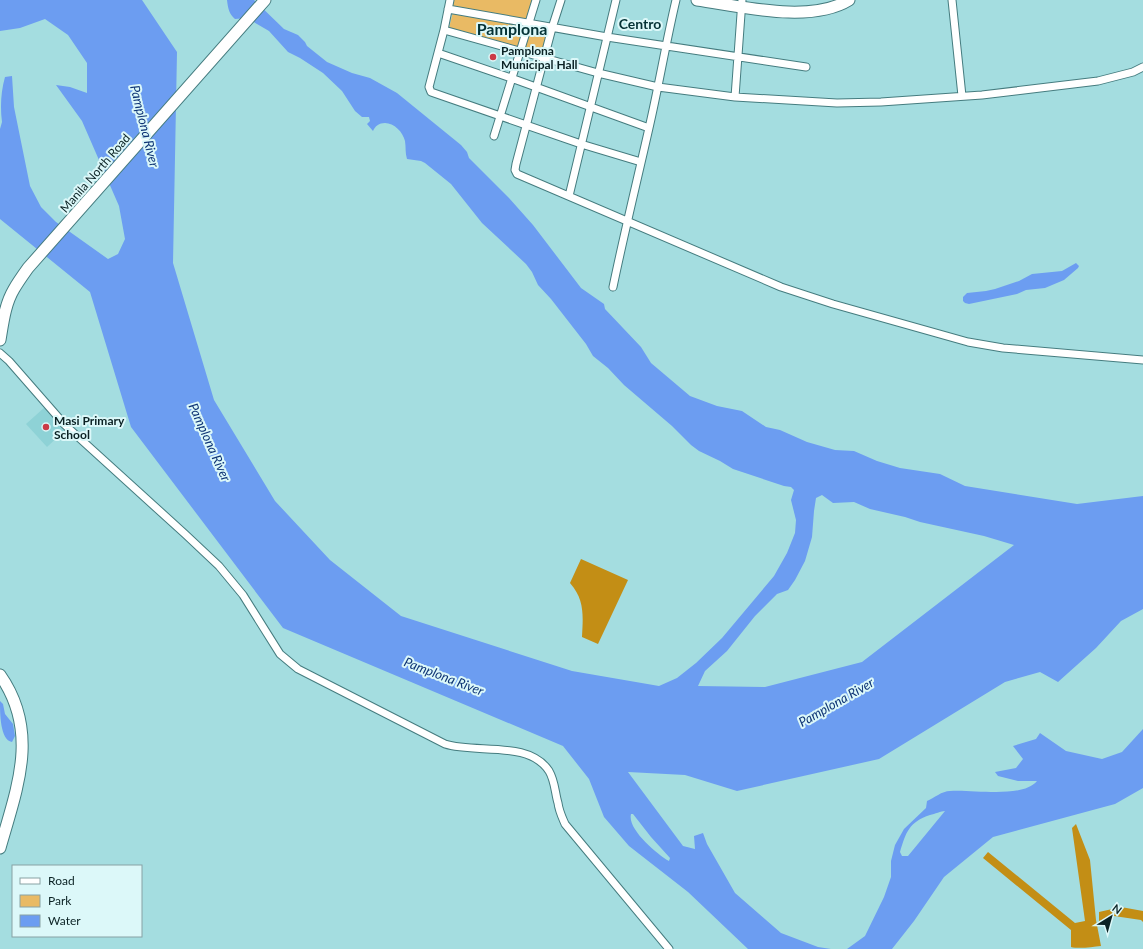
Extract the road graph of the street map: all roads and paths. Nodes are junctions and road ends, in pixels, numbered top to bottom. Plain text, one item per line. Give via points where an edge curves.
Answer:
1 (265, 0) edge
2 (450, 0) edge
3 (536, 0) edge
4 (561, 0) edge
5 (616, 0) edge
6 (676, 0) edge
7 (697, 0) edge
8 (849, 0) edge
9 (952, 0) edge
10 (741, 3) edge
11 (448, 10) junction
12 (528, 24) junction
13 (552, 28) junction
14 (444, 30) junction
15 (607, 37) junction
16 (666, 46) junction
17 (520, 50) junction
18 (438, 53) junction
19 (545, 57) junction
20 (737, 57) junction
21 (806, 67) dead end
22 (1143, 67) edge
23 (598, 73) junction
24 (511, 78) junction
25 (537, 87) junction
26 (658, 87) junction
27 (962, 96) junction
28 (736, 97) junction
29 (590, 107) junction
30 (500, 116) junction
31 (527, 125) junction
32 (649, 128) junction
33 (494, 136) dead end
34 (580, 144) junction
35 (641, 162) junction
36 (569, 196) junction
37 (627, 222) junction
38 (613, 287) dead end
39 (0, 340) edge
40 (0, 353) edge
41 (1143, 360) edge
42 (0, 675) edge
43 (0, 848) edge
44 (669, 949) edge

1 - 39 highway, Manila North Road via 28,268 9,298
2 - 11 street
3 - 12 street
4 - 13 street
5 - 15 street
6 - 16 street
7 - 10 highway
8 - 10 highway via 823,9 796,12
9 - 27 street
10 - 20 street
11 - 12 street
11 - 14 street
12 - 13 street
12 - 17 street
13 - 15 street
13 - 19 street
14 - 17 street
14 - 18 street
15 - 16 street
15 - 23 street
16 - 20 street
16 - 26 street
17 - 19 street
17 - 24 street
18 - 24 street
18 - 30 street via 429,88 431,92
19 - 23 street
19 - 25 street
20 - 21 street
20 - 28 street
22 - 27 street via 1077,84
23 - 26 street
23 - 29 street
24 - 25 street
24 - 30 street
25 - 29 street
25 - 31 street
26 - 28 street
26 - 32 street
27 - 28 street via 837,103
29 - 32 street
29 - 34 street
30 - 31 street
30 - 33 street
31 - 34 street
31 - 36 street via 516,164 516,173
32 - 35 street
34 - 35 street
34 - 36 street
35 - 37 street
36 - 37 street
37 - 38 street
37 - 41 street via 781,287 911,327 1003,348
40 - 44 street via 65,425 219,566 243,595 280,654 298,669 445,744 512,751 527,755 543,764 552,778 565,824
42 - 43 highway via 14,698 22,743 19,783

